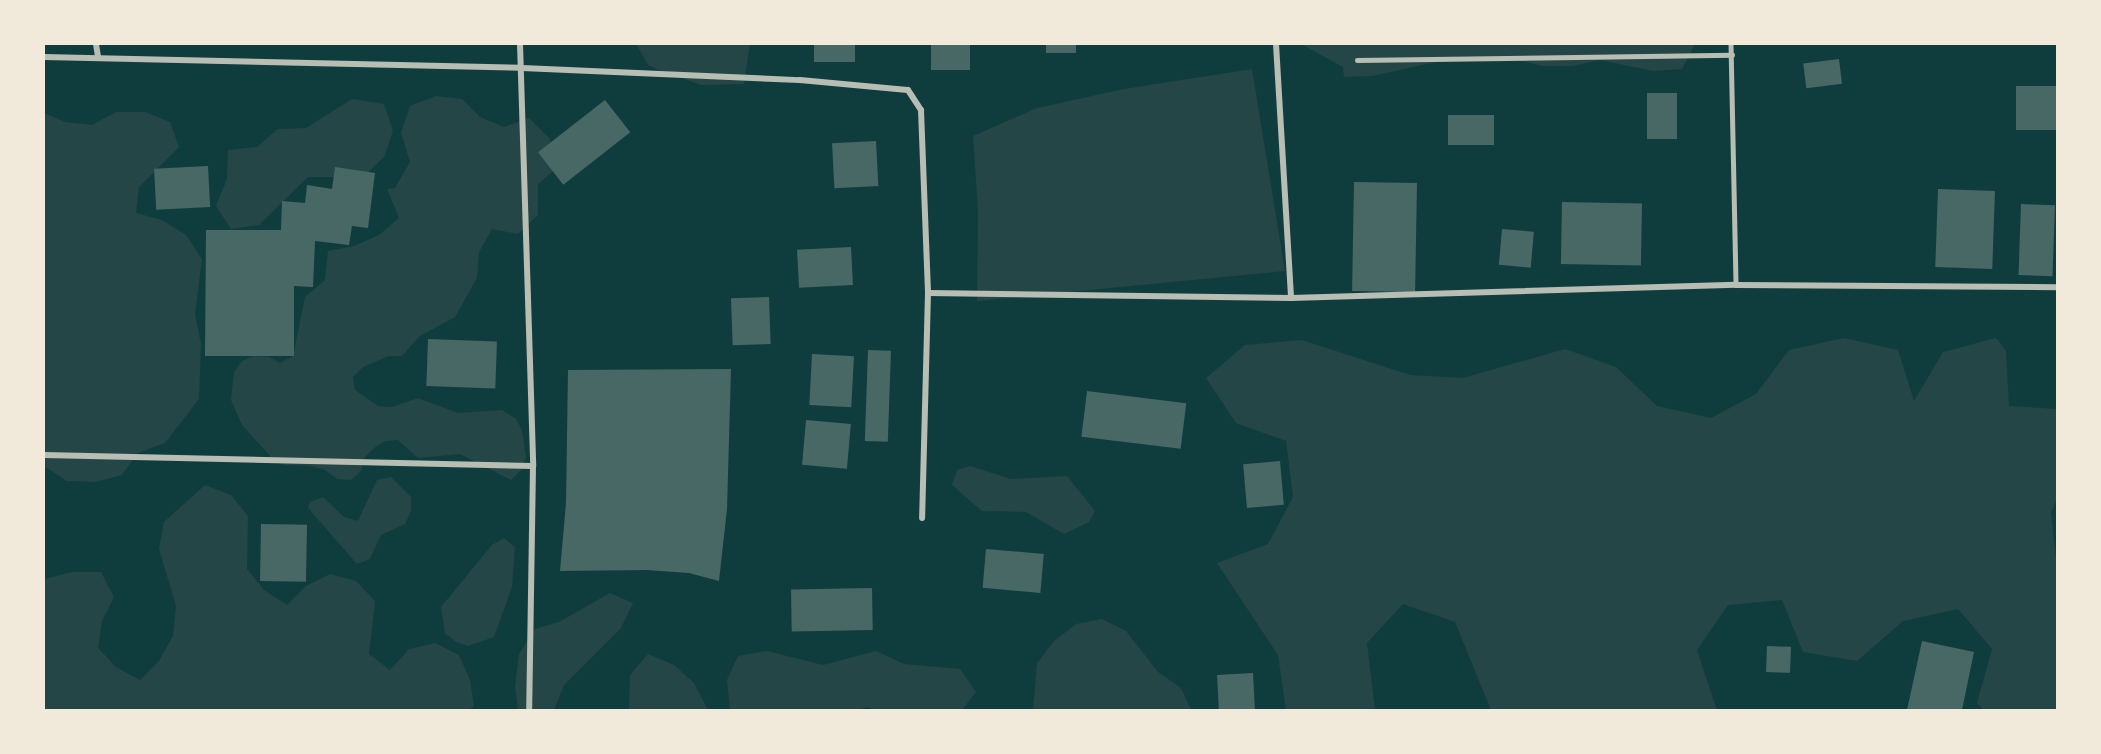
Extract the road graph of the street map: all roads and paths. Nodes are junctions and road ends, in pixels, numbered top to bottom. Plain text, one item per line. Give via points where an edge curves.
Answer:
1 (96, 44) edge
2 (520, 44) edge
3 (1276, 44) edge
4 (1731, 44) edge
5 (1732, 55) junction
6 (98, 56) junction
7 (44, 57) edge
8 (1357, 60) dead end
9 (522, 68) junction
10 (1736, 285) junction
11 (2058, 287) edge
12 (928, 293) junction
13 (1291, 298) junction
14 (44, 455) edge
15 (533, 466) junction
16 (922, 518) dead end
17 (529, 711) edge

1 - 6 street
2 - 9 street
3 - 13 street
4 - 5 lane
5 - 8 lane
5 - 10 lane
6 - 7 street
6 - 9 street
9 - 12 street via 800,80 908,90 921,110
9 - 15 street
10 - 11 street
10 - 13 street
12 - 13 street
12 - 16 street
14 - 15 street
15 - 17 street

